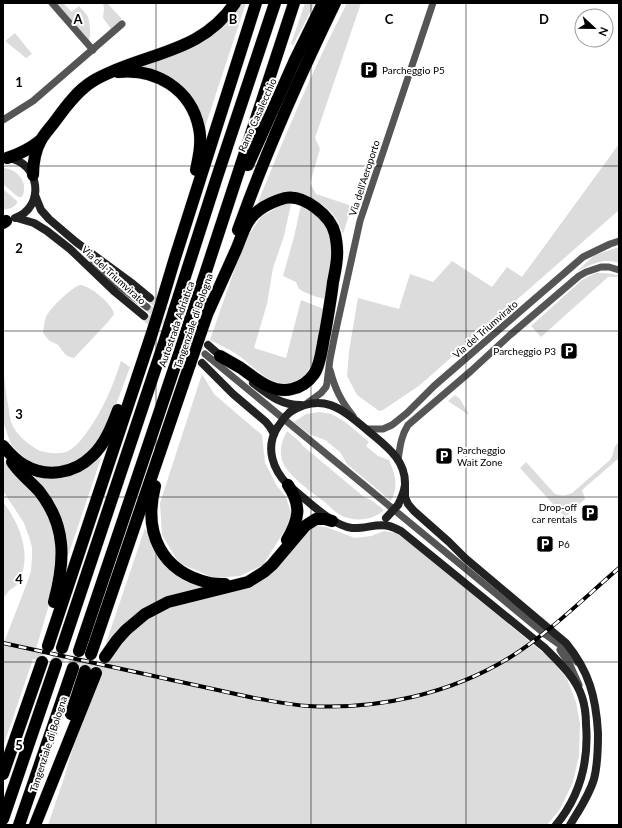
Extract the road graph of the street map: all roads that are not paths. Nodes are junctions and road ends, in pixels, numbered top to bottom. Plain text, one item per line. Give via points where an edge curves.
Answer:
1 (52, 3) edge
2 (235, 3) edge
3 (256, 3) edge
4 (273, 3) edge
5 (294, 3) edge
6 (323, 3) edge
7 (335, 3) edge
8 (433, 3) edge
9 (122, 24) dead end
10 (93, 50) junction
11 (103, 75) junction
12 (3, 120) edge
13 (42, 140) junction
14 (5, 158) edge
15 (32, 175) junction
16 (35, 195) junction
17 (7, 221) edge
18 (217, 239) junction
19 (619, 241) edge
20 (76, 242) junction
21 (70, 249) junction
22 (174, 261) junction
23 (619, 270) edge
24 (136, 298) junction
25 (156, 300) junction
26 (147, 307) tunnel mouth
27 (208, 310) junction
28 (144, 316) tunnel mouth
29 (150, 337) junction
30 (208, 345) tunnel mouth
31 (205, 354) tunnel mouth
32 (220, 356) junction
33 (196, 364) junction
34 (329, 364) junction
35 (181, 390) junction
36 (304, 405) junction
37 (357, 421) junction
38 (366, 429) junction
39 (275, 431) junction
40 (3, 446) edge
41 (398, 460) junction
42 (288, 485) junction
43 (405, 485) junction
44 (332, 520) junction
45 (371, 526) junction
46 (277, 559) junction
47 (234, 585) junction
48 (546, 635) junction
49 (62, 648) tunnel mouth
50 (79, 651) tunnel mouth
51 (91, 654) tunnel mouth
52 (105, 657) tunnel mouth
53 (39, 661) tunnel mouth
54 (56, 664) tunnel mouth
55 (73, 668) tunnel mouth
56 (91, 672) tunnel mouth
57 (585, 674) junction
58 (582, 697) junction
59 (3, 774) edge
60 (3, 819) edge
61 (19, 825) edge
62 (34, 825) edge
63 (556, 825) edge
64 (570, 825) edge

1 - 10 street
2 - 11 highway via 216,25 191,42
3 - 22 highway
4 - 49 highway, Autostrada Adriatica, bridge via 164,343
5 - 18 highway, Autostrada Adriatica
6 - 18 highway, Ramo Casalecchio via 275,103
7 - 27 highway, Tangenziale di Bologna via 265,158
8 - 34 street, Via dell'Aeroporto via 360,221
9 - 10 street
10 - 12 street via 33,101
11 - 13 highway via 81,90
11 - 22 highway via 132,71 158,77 178,89 194,112 199,129 200,149
13 - 14 highway via 27,150
13 - 15 highway
14 - 15 main road via 22,163
15 - 16 main road, Via del Triumvirato
16 - 17 main road via 30,208
16 - 20 main road, Via del Triumvirato via 46,216
17 - 21 main road, Via del Triumvirato via 29,221 41,226
18 - 50 highway, Autostrada Adriatica, bridge
19 - 38 street, Via del Triumvirato via 583,257 399,419 383,429
20 - 24 street, Via del Triumvirato
20 - 25 main road, Via del Triumvirato
21 - 24 street, Via del Triumvirato
21 - 28 main road, Via del Triumvirato
22 - 25 highway
23 - 41 street via 609,267 586,272 510,335 408,425 401,441
24 - 26 street, Via del Triumvirato
25 - 29 highway, bridge
27 - 32 highway via 248,221 261,208 276,200 290,197 311,205 329,222 335,233 335,273 323,344 314,374 299,387 279,390 262,383
27 - 33 highway, Tangenziale di Bologna, bridge via 201,332
29 - 40 highway via 106,437 93,456 81,465 60,472 37,471 18,461
29 - 40 highway via 44,645 60,576 62,554 59,530 45,499 13,464
30 - 32 main road
31 - 48 street
32 - 36 main road via 272,398 293,405
33 - 35 highway, Tangenziale di Bologna
33 - 39 main road
34 - 36 street, Via dell'Aeroporto via 324,391
34 - 37 street, Via dell'Aeroporto via 333,383 344,405
35 - 47 highway via 153,493 153,533 160,550 180,570 210,583
35 - 51 highway, Tangenziale di Bologna
36 - 37 main road via 321,403 336,406
36 - 39 main road, bridge via 290,412
37 - 38 main road
38 - 41 main road
39 - 42 main road via 271,455 274,466
41 - 43 main road
42 - 44 main road
42 - 46 highway via 297,501 298,509 292,530
43 - 45 main road, bridge via 398,505 386,518
43 - 57 main road via 405,497 414,511 465,558 566,643 576,655
44 - 45 main road via 351,528
44 - 46 highway via 316,519 304,526
45 - 58 main road via 391,526 431,555 550,653 565,669
46 - 47 highway via 256,578
47 - 52 highway via 168,602 145,614 126,630
48 - 57 street via 576,661
48 - 58 street via 570,665
53 - 59 highway
54 - 60 highway
55 - 61 highway
56 - 62 highway via 88,691
57 - 64 main road via 596,707 597,764 587,796
58 - 63 main road via 586,711 586,761 576,792

